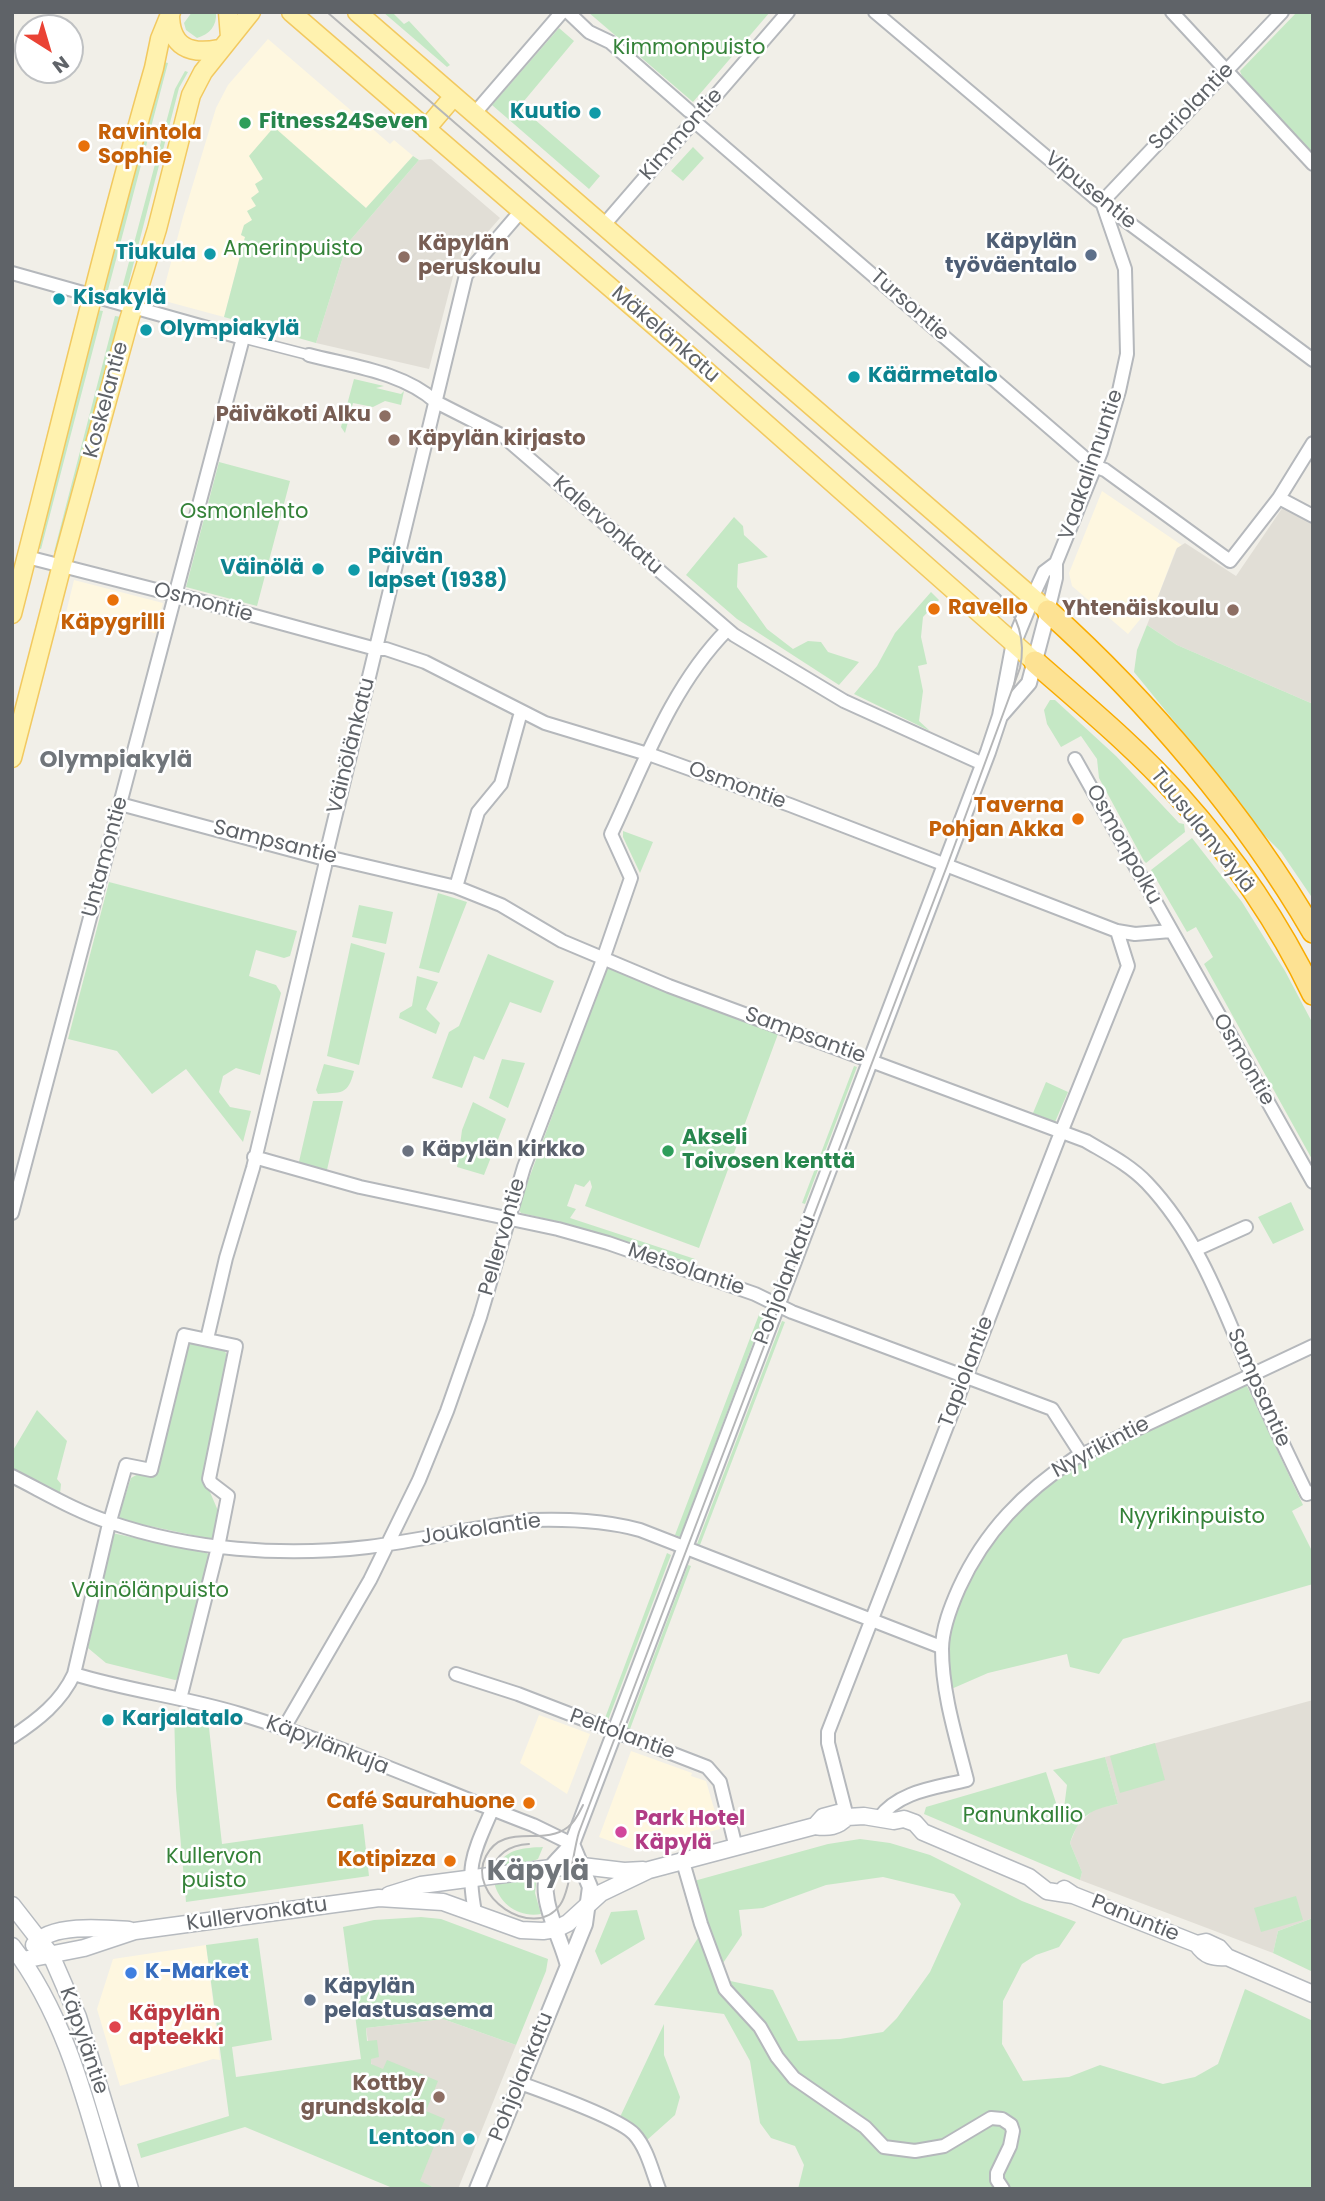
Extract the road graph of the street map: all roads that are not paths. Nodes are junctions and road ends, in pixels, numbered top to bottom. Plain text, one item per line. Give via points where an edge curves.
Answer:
1 (228, 12) edge
2 (251, 12) edge
3 (290, 12) edge
4 (357, 12) edge
5 (562, 12) edge
6 (568, 12) edge
7 (788, 12) edge
8 (875, 12) edge
9 (1172, 12) edge
10 (1282, 12) edge
11 (171, 13) edge
12 (225, 43) junction
13 (1227, 71) junction
14 (454, 96) junction
15 (474, 114) junction
16 (692, 116) junction
17 (426, 129) junction
18 (1313, 164) edge
19 (1102, 202) junction
20 (521, 211) junction
21 (603, 226) junction
22 (12, 273) edge
23 (92, 294) junction
24 (133, 306) junction
25 (243, 338) junction
26 (309, 355) joint
27 (1313, 360) edge
28 (436, 402) junction
29 (1313, 443) edge
30 (1094, 466) junction
31 (1279, 498) junction
32 (1313, 516) edge
33 (27, 557) junction
34 (1056, 563) junction
35 (62, 566) junction
36 (181, 596) junction
37 (1040, 605) junction
38 (12, 614) edge
39 (727, 630) junction
40 (1014, 642) junction
41 (376, 649) junction
42 (1035, 662) junction
43 (521, 712) junction
44 (1000, 716) junction
45 (648, 754) junction
46 (12, 758) edge
47 (1075, 759) dead end
48 (983, 764) junction
49 (120, 804) junction
50 (325, 859) junction
51 (944, 865) junction
52 (456, 887) junction
53 (1117, 931) junction
54 (1171, 931) junction
55 (1313, 932) edge
56 (603, 959) junction
57 (1313, 994) edge
58 (869, 1061) junction
59 (1061, 1131) junction
60 (254, 1157) junction
61 (1313, 1182) edge
62 (12, 1213) edge
63 (509, 1218) junction
64 (1246, 1227) dead end
65 (1197, 1249) junction
66 (776, 1305) junction
67 (207, 1339) junction
68 (1313, 1346) edge
69 (1251, 1375) junction
70 (966, 1376) junction
71 (1081, 1454) junction
72 (12, 1476) edge
73 (1310, 1493) edge
74 (110, 1523) junction
75 (387, 1544) junction
76 (218, 1547) junction
77 (684, 1548) junction
78 (872, 1621) junction
79 (942, 1647) junction
80 (74, 1674) junction
81 (456, 1674) dead end
82 (180, 1699) junction
83 (284, 1728) junction
84 (614, 1731) junction
85 (12, 1737) edge
86 (492, 1810) junction
87 (847, 1816) junction
88 (887, 1819) junction
89 (572, 1844) junction
90 (737, 1848) junction
91 (683, 1862) junction
92 (582, 1866) junction
93 (551, 1868) junction
94 (649, 1870) junction
95 (470, 1878) junction
96 (379, 1898) junction
97 (12, 1906) edge
98 (589, 1906) junction
99 (475, 1912) junction
100 (556, 1928) junction
101 (135, 1931) junction
102 (39, 1938) junction
103 (12, 1946) edge
104 (51, 1955) junction
105 (23, 1960) junction
106 (568, 1966) junction
107 (1313, 1994) edge
108 (520, 2083) junction
109 (125, 2188) edge
110 (111, 2189) edge
111 (477, 2189) edge
112 (659, 2189) edge
113 (1003, 2189) edge

1 - 12 main road
2 - 12 main road, Koskelantie
3 - 17 main road, Mäkelänkatu
4 - 14 main road, Mäkelänkatu
5 - 15 street
6 - 16 street, Tursontie via 589,33 610,42
7 - 16 street, Kimmontie
8 - 19 street, Vipusentie
9 - 13 street
10 - 13 street, Sariolantie
11 - 12 main road, Koskelantie via 173,35 185,47 195,51
11 - 23 main road, Koskelantie via 160,39
12 - 24 main road, Koskelantie via 191,94
13 - 18 street
13 - 19 street, Sariolantie
14 - 15 main road, Mäkelänkatu
14 - 17 main road
15 - 21 main road, Mäkelänkatu
16 - 21 street, Kimmontie
16 - 30 street, Tursontie
17 - 20 main road, Mäkelänkatu
19 - 27 street, Vipusentie
19 - 30 street, Vaakalinnuntie via 1125,270 1126,354
20 - 28 street, Väinölänkatu via 467,275
20 - 40 main road, Mäkelänkatu
21 - 37 main road, Mäkelänkatu
22 - 23 street, Kalervonkatu
23 - 24 street, Kalervonkatu
23 - 33 main road, Koskelantie
24 - 25 street, Kalervonkatu
24 - 35 main road, Koskelantie
25 - 26 street, Kalervonkatu
25 - 36 street, Untamontie
26 - 28 street, Kalervonkatu via 396,378
28 - 39 street, Kalervonkatu via 503,436
28 - 41 street, Väinölänkatu
29 - 31 street
30 - 31 street, Tursontie via 1230,561
30 - 34 street, Vaakalinnuntie
31 - 32 street
33 - 35 street, Osmontie
33 - 38 main road, Koskelantie
34 - 37 street, Vaakalinnuntie via 1056,578
34 - 37 street, Vaakalinnuntie via 1044,572
35 - 36 street, Osmontie
35 - 46 main road, Koskelantie
36 - 41 street, Osmontie
36 - 49 street, Untamontie
37 - 40 street, Pohjolankatu
37 - 42 street, Pohjolankatu
37 - 55 highway, Tuusulanväylä via 1165,730 1244,829
39 - 45 street, Pellervontie via 693,668
39 - 48 street, Kalervonkatu via 844,701
40 - 42 main road, Mäkelänkatu
40 - 44 street, Pohjolankatu
41 - 43 street, Osmontie via 425,662
41 - 50 street, Väinölänkatu
42 - 44 street, Pohjolankatu via 1026,689
42 - 57 highway, Tuusulanväylä via 1180,797 1265,909
43 - 45 street, Osmontie
43 - 52 street via 501,784 478,812
44 - 48 street, Pohjolankatu
45 - 51 street, Osmontie
45 - 56 street, Pellervontie via 611,834 631,878
47 - 54 street, Osmonpolku
48 - 51 street, Pohjolankatu
49 - 50 street, Sampsantie
49 - 62 street, Untamontie
50 - 52 street, Sampsantie
50 - 60 street, Väinölänkatu
51 - 53 street, Osmontie
51 - 58 street, Pohjolankatu
52 - 56 street, Sampsantie via 501,905
53 - 54 street, Osmontie
53 - 59 street, Tapiolantie via 1128,966
54 - 61 street, Osmontie
56 - 58 street, Sampsantie
56 - 63 street, Pellervontie
58 - 59 street, Sampsantie
58 - 66 street, Pohjolankatu
59 - 65 street, Sampsantie via 1125,1164 1147,1183
59 - 70 street, Tapiolantie
60 - 63 street, Metsolantie via 372,1190
60 - 67 street, Väinölänkatu
63 - 66 street, Metsolantie via 608,1243
63 - 75 street, Pellervontie via 447,1411
64 - 65 street
65 - 69 street, Sampsantie
66 - 70 street, Metsolantie
66 - 77 street, Pohjolankatu
67 - 74 street via 184,1335 151,1470 126,1465
67 - 76 street via 236,1346 209,1479 228,1496
68 - 69 street, Nyyrikintie
69 - 71 street, Nyyrikintie
69 - 73 street, Sampsantie
70 - 71 street, Metsolantie via 1052,1409
70 - 78 street, Tapiolantie
71 - 79 street, Nyyrikintie via 1044,1478 995,1527 971,1561 950,1608
72 - 74 street, Joukolantie
74 - 76 street, Joukolantie
74 - 80 street
75 - 76 street, Joukolantie via 325,1550
75 - 77 street, Joukolantie via 557,1520 619,1524
75 - 83 street, Pellervontie
76 - 82 street
77 - 78 street, Joukolantie
77 - 84 street, Pohjolankatu
78 - 79 street, Joukolantie
78 - 87 street, Tapiolantie via 827,1735
79 - 88 street, Nyyrikintie via 945,1692 967,1780 900,1798 886,1808
80 - 82 street, Käpylänkuja
80 - 85 street via 49,1710
81 - 84 street, Peltolantie
82 - 83 street, Käpylänkuja
83 - 86 street, Käpylänkuja
84 - 89 street, Pohjolankatu
84 - 90 street, Peltolantie via 712,1771 720,1782
86 - 89 street, Käpylänkuja
86 - 95 street via 472,1857
87 - 88 main road, Kullervonkatu
87 - 90 main road, Kullervonkatu via 841,1824 815,1826
88 - 107 main road, Panuntie via 906,1832 923,1832 1029,1877 1046,1891 1073,1895 1197,1944 1206,1942 1227,1957
89 - 92 street, Pohjolankatu
89 - 93 street, Pohjolankatu
90 - 91 main road, Kullervonkatu
91 - 94 main road, Kullervonkatu
91 - 113 street via 725,1989 760,2027 794,2078 865,2127 884,2147 915,2151 944,2146 991,2118 1007,2121 1013,2131 997,2173
92 - 93 main road, Kullervonkatu
92 - 94 main road, Kullervonkatu
92 - 98 street, Pohjolankatu via 590,1888
93 - 95 main road, Kullervonkatu
93 - 100 street via 545,1892
94 - 98 main road, Kullervonkatu via 610,1888
95 - 96 main road, Kullervonkatu via 421,1885
95 - 99 street
96 - 99 main road, Kullervonkatu via 443,1902
96 - 101 main road, Kullervonkatu
97 - 102 main road, Käpyläntie
98 - 100 main road, Kullervonkatu
98 - 106 street, Pohjolankatu
99 - 100 main road, Kullervonkatu via 532,1932
100 - 106 street
101 - 102 main road, Kullervonkatu via 76,1928
101 - 104 main road, Kullervonkatu
102 - 104 main road, Käpyläntie
102 - 105 main road
103 - 105 main road, Käpyläntie
104 - 105 main road, Kullervonkatu
104 - 109 main road, Käpyläntie via 78,2017
105 - 110 main road, Käpyläntie via 80,2081
106 - 108 street, Pohjolankatu
108 - 111 street, Pohjolankatu
108 - 112 street via 632,2132

